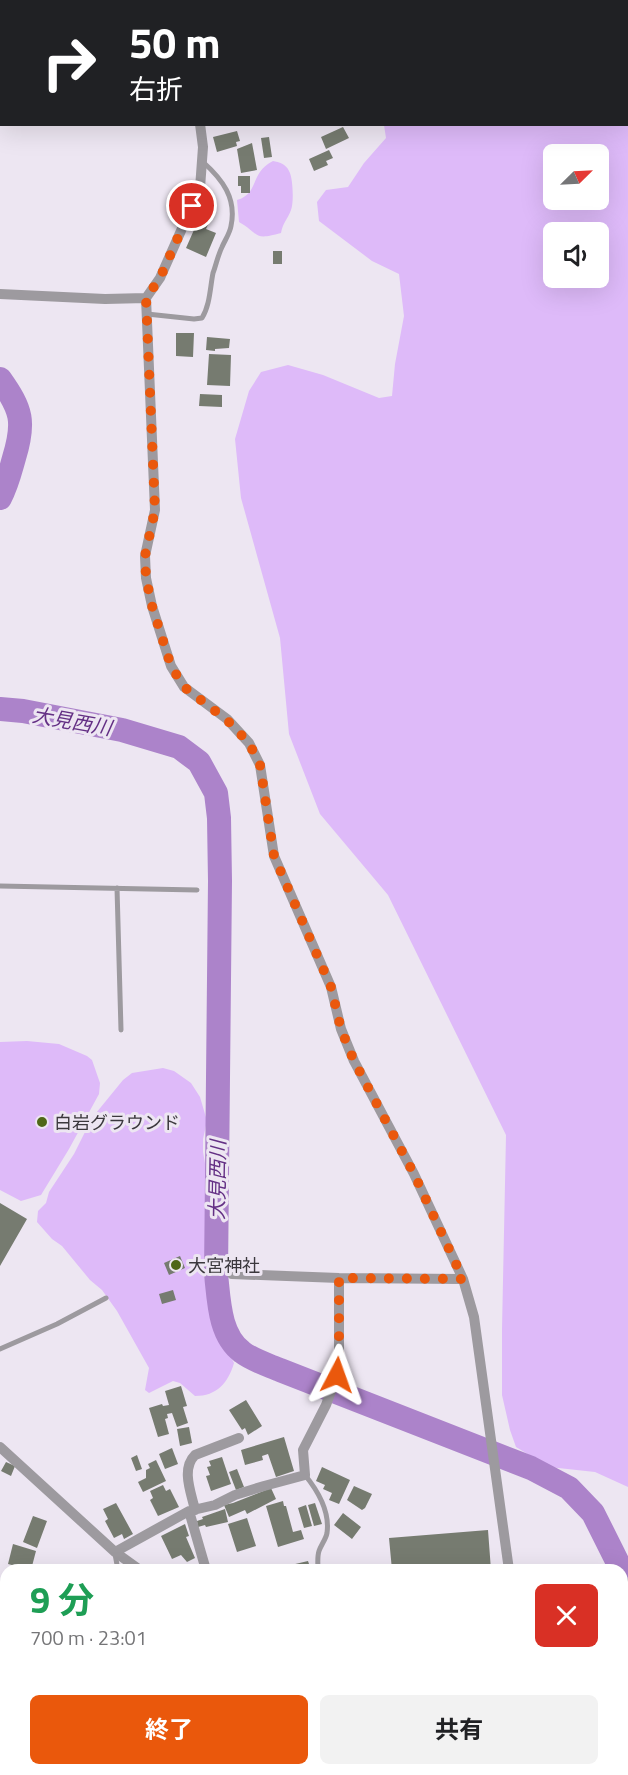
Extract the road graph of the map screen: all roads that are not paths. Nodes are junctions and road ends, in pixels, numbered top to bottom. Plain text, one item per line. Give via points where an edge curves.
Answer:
1 (200, 126) edge
2 (203, 162) junction
3 (0, 294) edge
4 (146, 298) junction
5 (146, 314) junction
6 (0, 886) edge
7 (117, 888) junction
8 (197, 890) dead end
9 (121, 1030) dead end
10 (232, 1274) dead end
11 (339, 1278) junction
12 (463, 1279) junction
13 (106, 1298) dead end
14 (0, 1349) edge
15 (239, 1438) dead end
16 (2, 1452) edge
17 (305, 1475) junction
18 (192, 1511) junction
19 (115, 1552) junction
20 (117, 1564) edge
21 (132, 1564) edge
22 (205, 1564) edge
23 (318, 1564) edge
24 (508, 1564) edge

1 - 2 street
2 - 4 street via 200,188 160,278
2 - 5 lane via 227,188 233,207 206,311 202,318 194,319
3 - 4 street
4 - 5 street
5 - 12 street via 155,510 145,556 146,578 171,666 184,687 227,720 249,743 260,765 274,856 331,987 341,1029
6 - 7 lane
7 - 8 lane
7 - 9 lane
10 - 11 street
11 - 12 street
11 - 17 street via 339,1369 303,1450
12 - 24 street via 474,1317
13 - 14 lane
15 - 18 street via 190,1460 187,1469
16 - 19 street
17 - 18 street
17 - 23 lane via 324,1506 327,1522
18 - 19 street
18 - 22 street
19 - 20 lane
19 - 21 street

